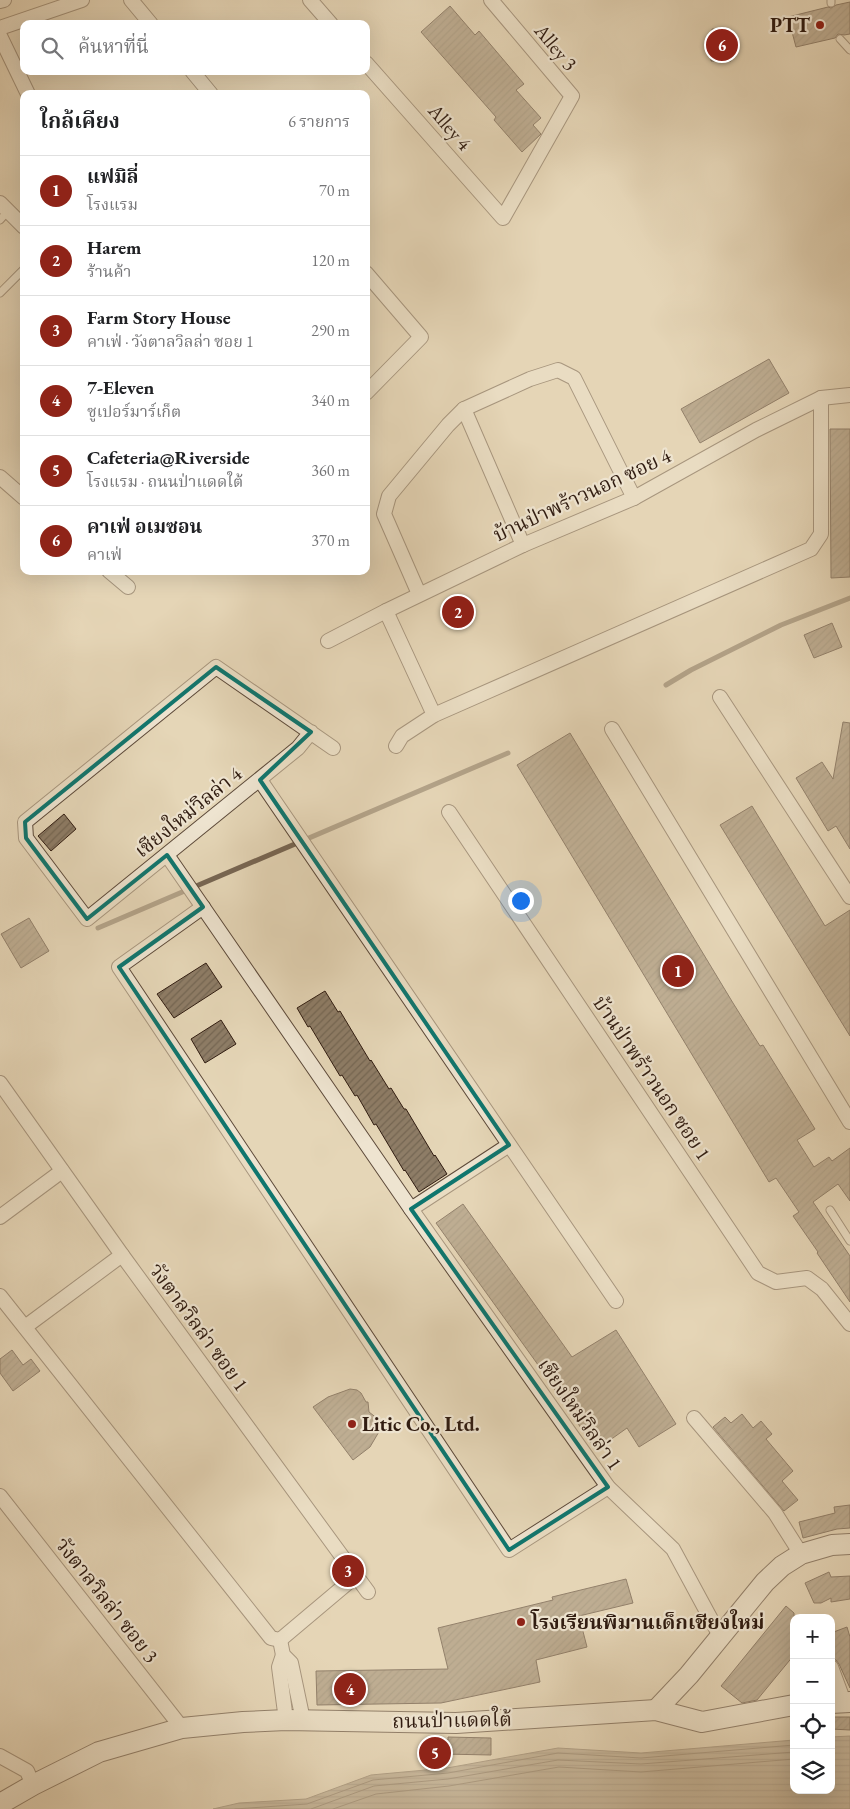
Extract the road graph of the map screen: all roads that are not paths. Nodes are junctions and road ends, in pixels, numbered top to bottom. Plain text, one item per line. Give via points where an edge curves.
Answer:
1 (4, 0) edge
2 (82, 0) edge
3 (132, 0) edge
4 (310, 0) edge
5 (491, 0) edge
6 (0, 1) edge
7 (23, 20) edge
8 (148, 20) edge
9 (328, 20) edge
10 (20, 21) edge
11 (0, 28) edge
12 (0, 36) edge
13 (840, 39) dead end
14 (850, 50) edge
15 (370, 68) edge
16 (195, 75) edge
17 (26, 90) edge
18 (208, 90) edge
19 (3, 211) edge
20 (503, 218) joint
21 (20, 224) edge
22 (20, 273) edge
23 (370, 278) edge
24 (0, 293) edge
25 (370, 389) edge
26 (850, 395) edge
27 (821, 398) junction
28 (464, 409) junction
29 (0, 478) edge
30 (20, 495) edge
31 (634, 498) junction
32 (523, 545) junction
33 (114, 575) edge
34 (128, 587) dead end
35 (419, 594) junction
36 (386, 611) junction
37 (328, 641) dead end
38 (720, 697) dead end
39 (434, 715) junction
40 (612, 729) dead end
41 (311, 732) junction
42 (396, 746) dead end
43 (333, 748) dead end
44 (260, 780) junction
45 (449, 812) dead end
46 (167, 855) junction
47 (850, 897) edge
48 (203, 907) junction
49 (1, 1087) edge
50 (850, 1122) edge
51 (509, 1144) junction
52 (62, 1171) junction
53 (411, 1209) junction
54 (830, 1210) dead end
55 (0, 1217) edge
56 (850, 1241) edge
57 (122, 1255) junction
58 (0, 1296) edge
59 (616, 1301) dead end
60 (850, 1324) edge
61 (25, 1327) junction
62 (694, 1418) dead end
63 (608, 1487) junction
64 (0, 1496) edge
65 (850, 1544) edge
66 (801, 1554) junction
67 (356, 1576) junction
68 (368, 1592) dead end
69 (720, 1636) junction
70 (275, 1639) junction
71 (835, 1680) edge
72 (842, 1702) edge
73 (790, 1706) edge
74 (656, 1710) junction
75 (294, 1720) junction
76 (182, 1728) junction
77 (0, 1756) edge
78 (33, 1785) junction
79 (0, 1804) edge

1 - 6 street
2 - 7 street
3 - 8 street
4 - 9 street
5 - 20 street, Alley 3 via 572,96
10 - 11 street
12 - 17 street
13 - 14 lane
15 - 20 street, Alley 4
16 - 18 street
19 - 21 street
22 - 24 lane
23 - 25 street via 421,337
26 - 27 street, บ้านป่าพร้าวนอก ซอย 4
27 - 31 street, บ้านป่าพร้าวนอก ซอย 4
27 - 39 street via 820,534 811,549
28 - 31 street via 558,370 574,378
28 - 32 street
28 - 35 street via 389,496 384,514
29 - 30 street
31 - 32 street, บ้านป่าพร้าวนอก ซอย 4
32 - 35 street, บ้านป่าพร้าวนอก ซอย 4
33 - 34 street
35 - 36 street, บ้านป่าพร้าวนอก ซอย 4
36 - 37 street, บ้านป่าพร้าวนอก ซอย 4
36 - 39 street
38 - 47 street
39 - 42 street via 402,736
40 - 50 street
41 - 43 street
41 - 44 street, เชียงใหม่วิลล่า 4 via 298,748
41 - 46 street, เชียงใหม่วิลล่า 4 via 216,667 25,822 26,838 86,919
44 - 46 street, เชียงใหม่วิลล่า 4
44 - 51 street
45 - 60 street, บ้านป่าพร้าวนอก ซอย 1 via 758,1273 776,1282 807,1278 822,1289
46 - 48 street, เชียงใหม่วิลล่า 1
48 - 53 street, เชียงใหม่วิลล่า 1
48 - 63 street via 119,967 509,1550
49 - 52 street, วังตาลวิลล่า ซอย 1
51 - 53 street
51 - 59 street
52 - 55 street
52 - 57 street, วังตาลวิลล่า ซอย 1
53 - 63 street, เชียงใหม่วิลล่า 1
54 - 56 lane
57 - 61 street
57 - 67 street, วังตาลวิลล่า ซอย 1
58 - 61 street
61 - 70 street
62 - 66 street via 775,1513
63 - 69 street, เชียงใหม่วิลล่า 1 via 673,1549
64 - 76 street, วังตาลวิลล่า ซอย 3
65 - 66 street via 832,1545
66 - 69 street via 765,1582
67 - 68 street, วังตาลวิลล่า ซอย 1
67 - 70 street
69 - 74 street
70 - 75 street via 291,1663
71 - 72 street
73 - 74 street, ถนนป่าแดดใต้ via 702,1722
74 - 75 street, ถนนป่าแดดใต้ via 456,1723
75 - 76 street, ถนนป่าแดดใต้
76 - 78 street, ถนนป่าแดดใต้ via 99,1752
77 - 78 street via 27,1771
78 - 79 street, ถนนป่าแดดใต้

